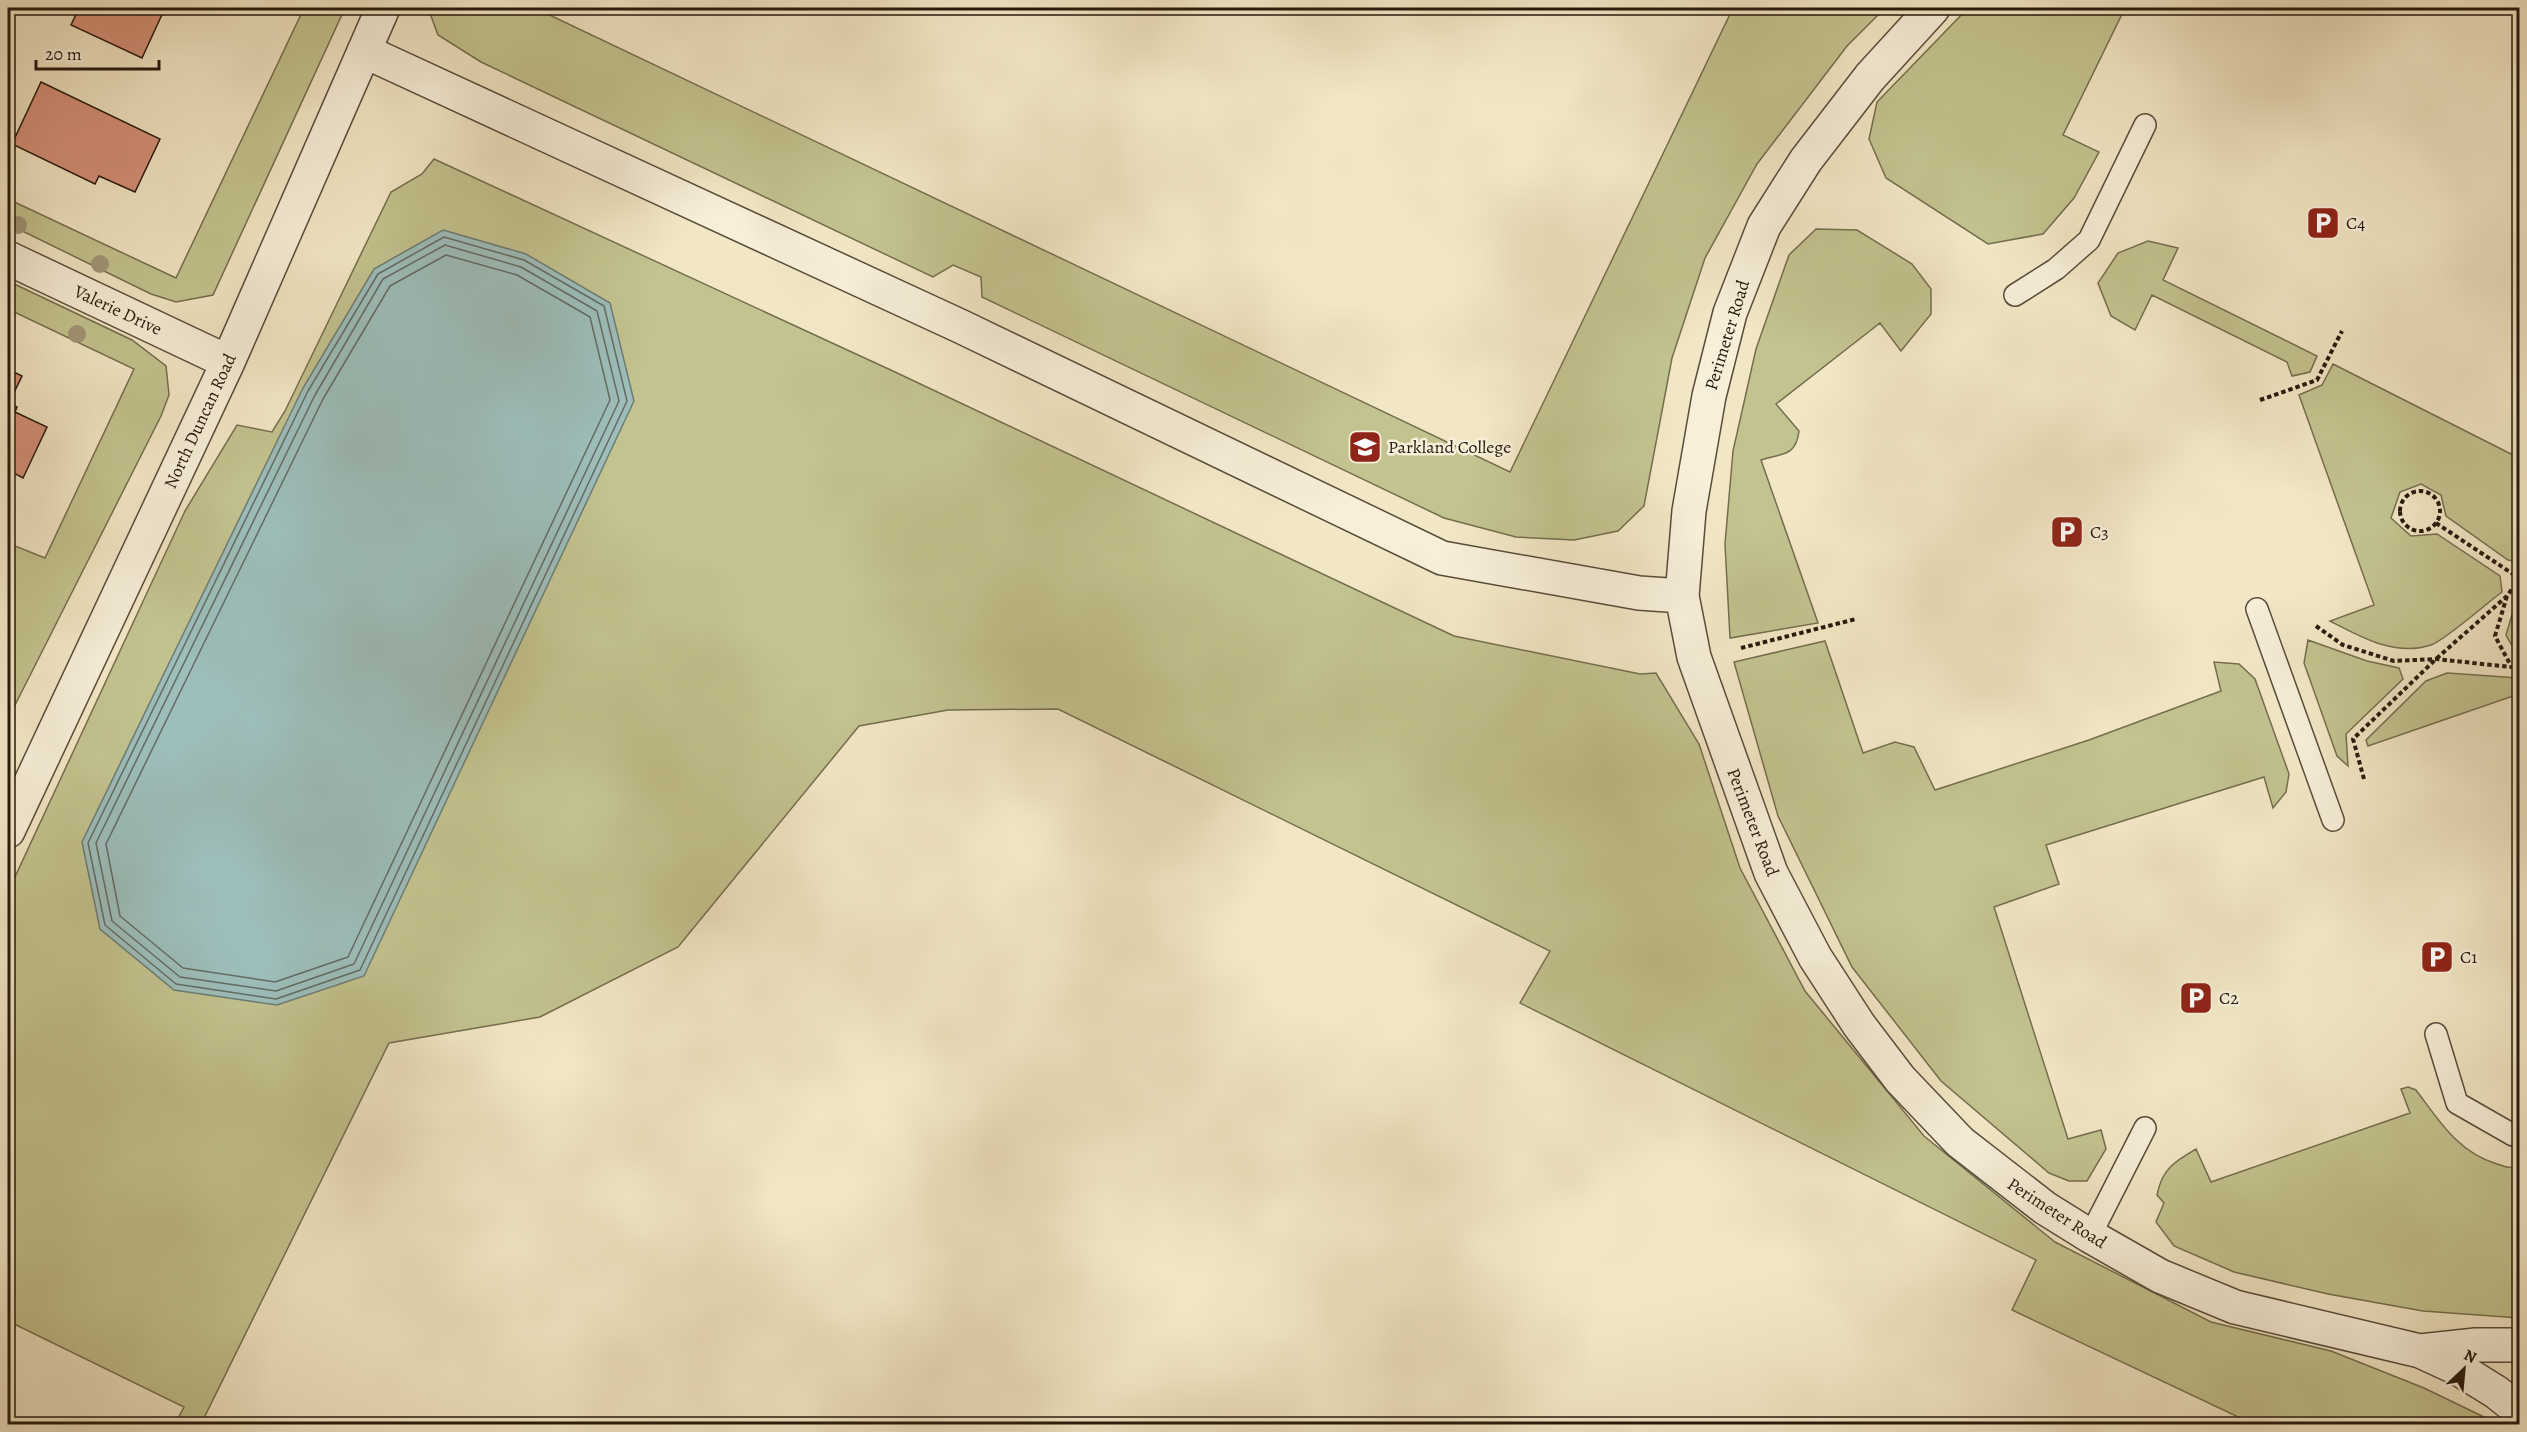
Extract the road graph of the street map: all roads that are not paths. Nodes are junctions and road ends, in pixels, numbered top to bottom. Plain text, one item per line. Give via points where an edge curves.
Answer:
1 (383, 8) edge
2 (1933, 8) edge
3 (364, 51) junction
4 (2145, 125) dead end
5 (8, 258) edge
6 (2015, 295) dead end
7 (228, 362) junction
8 (1682, 596) junction
9 (2257, 609) dead end
10 (2333, 820) dead end
11 (8, 831) edge
12 (2436, 1034) dead end
13 (2145, 1128) dead end
14 (2513, 1135) dead end
15 (2090, 1236) junction
16 (2520, 1345) edge
17 (2420, 1351) junction
18 (2520, 1411) edge

1 - 3 street, North Duncan Road
2 - 8 street, Perimeter Road via 1870,77 1806,160 1764,226 1718,353 1689,511
3 - 7 street, North Duncan Road
3 - 8 street via 951,322 1442,558 1640,593
4 - 6 lane via 2089,240 2056,269
5 - 7 street, Valerie Drive
7 - 11 street, North Duncan Road
8 - 15 street, Perimeter Road via 1694,657 1771,873 1828,977 1900,1079 1960,1142 2036,1202
9 - 10 lane
12 - 14 lane via 2457,1103
13 - 15 lane
15 - 17 street, Perimeter Road via 2160,1276 2235,1307
16 - 17 street, Perimeter Road
17 - 18 street, Perimeter Road via 2459,1369

